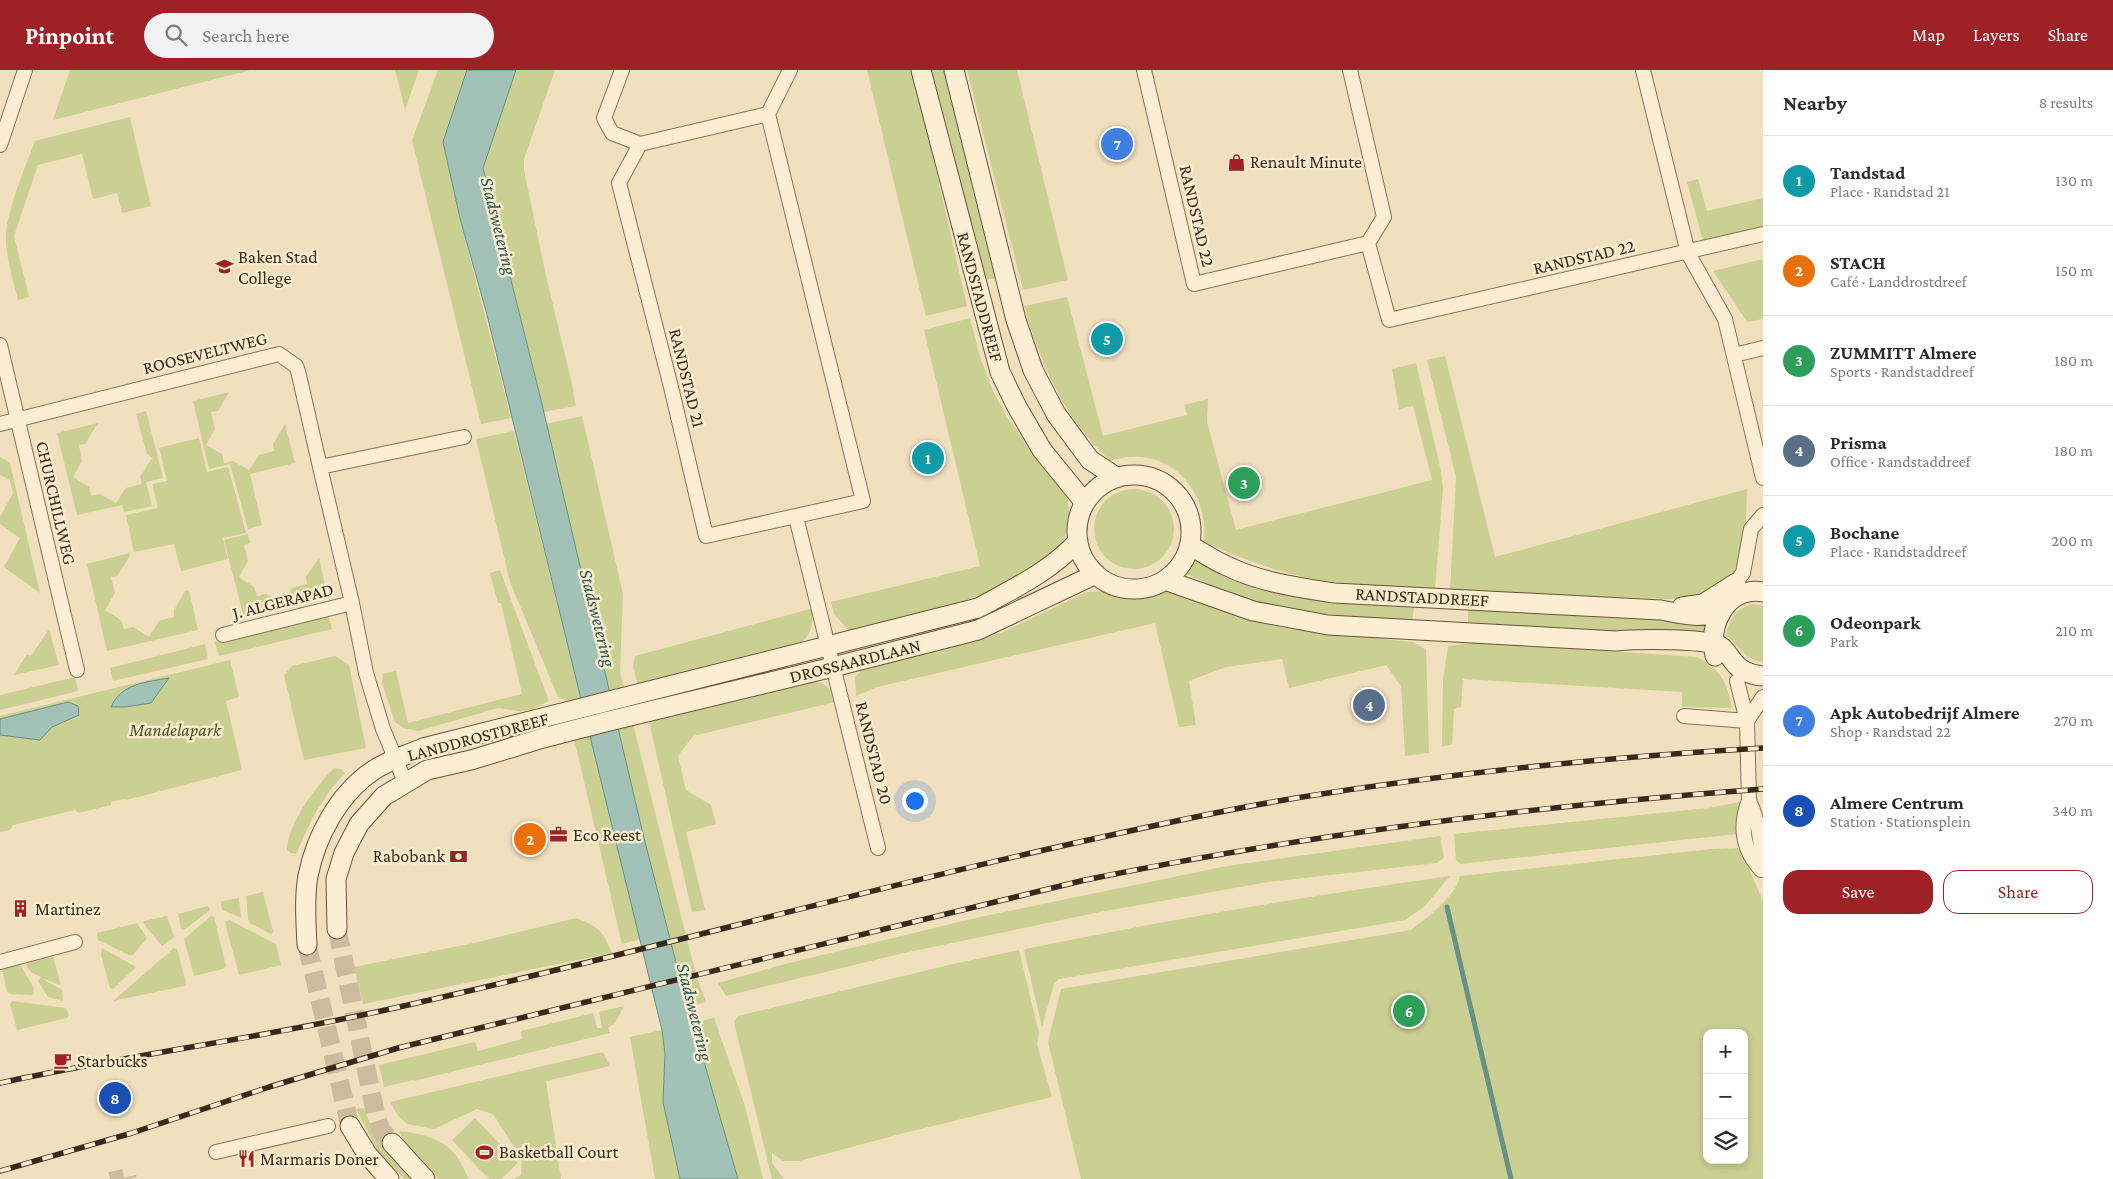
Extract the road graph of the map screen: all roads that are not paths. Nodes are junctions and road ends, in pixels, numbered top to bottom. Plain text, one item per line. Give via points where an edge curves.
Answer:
1 (25, 70) edge
2 (622, 70) edge
3 (790, 70) edge
4 (921, 70) edge
5 (954, 70) edge
6 (1144, 70) edge
7 (1350, 70) edge
8 (1643, 70) edge
9 (768, 114) junction
10 (640, 144) junction
11 (0, 145) edge
12 (1763, 234) edge
13 (1368, 243) junction
14 (1688, 253) junction
15 (0, 345) edge
16 (1763, 348) edge
17 (1734, 354) junction
18 (18, 419) junction
19 (0, 424) edge
20 (464, 436) dead end
21 (320, 467) junction
22 (1116, 477) junction
23 (1763, 478) edge
24 (1085, 503) junction
25 (1763, 515) edge
26 (796, 516) junction
27 (1763, 519) edge
28 (1078, 541) junction
29 (1191, 546) junction
30 (1096, 574) junction
31 (1165, 580) junction
32 (1752, 585) edge
33 (1721, 602) junction
34 (352, 603) junction
35 (223, 635) dead end
36 (828, 647) junction
37 (1714, 650) junction
38 (833, 667) junction
39 (77, 670) dead end
40 (1763, 676) edge
41 (1737, 681) junction
42 (1763, 688) edge
43 (1763, 698) edge
44 (651, 701) junction
45 (603, 713) joint
46 (1684, 716) dead end
47 (1747, 721) junction
48 (541, 729) junction
49 (395, 760) junction
50 (405, 782) junction
51 (878, 848) dead end
52 (1762, 871) edge
53 (337, 929) tunnel mouth
54 (75, 942) dead end
55 (307, 945) tunnel mouth
56 (0, 962) edge
57 (328, 1126) dead end
58 (350, 1126) tunnel mouth
59 (392, 1143) tunnel mouth
60 (216, 1152) dead end
61 (389, 1179) edge
62 (425, 1179) edge

1 - 11 street
2 - 10 street via 604,118 612,132
3 - 9 street
4 - 24 main road, RANDSTADDREEF via 1000,372 1042,450
5 - 22 main road, RANDSTADDREEF via 1016,320 1033,370 1056,414 1090,460
6 - 13 street, RANDSTAD 22 via 1194,284
7 - 13 street via 1384,217
8 - 14 street
9 - 10 street
9 - 26 street, RANDSTAD 21 via 863,501
10 - 26 street, RANDSTAD 21 via 619,183 706,536
12 - 14 street, RANDSTAD 22
13 - 14 street, RANDSTAD 22 via 1389,320
14 - 17 street via 1725,320
15 - 18 street, CHURCHILLWEG
16 - 17 street
17 - 23 street
18 - 19 street
18 - 21 street, ROOSEVELTWEG via 279,354 298,371
18 - 39 street, CHURCHILLWEG
20 - 21 street
21 - 34 street, ROOSEVELTWEG
22 - 24 main road via 1100,485
22 - 29 main road via 1142,475 1164,483 1179,496 1188,511
24 - 28 main road via 1079,517
25 - 32 street via 1751,529 1743,573
26 - 36 street
27 - 32 street via 1756,542
28 - 30 main road via 1084,559
28 - 36 main road, DROSSAARDLAAN via 1062,558 978,608
29 - 31 main road via 1179,568
29 - 33 main road, RANDSTADDREEF via 1225,566 1290,586 1334,593 1662,610
30 - 31 main road via 1123,588 1139,589
30 - 38 main road, DROSSAARDLAAN via 978,630
31 - 37 main road, RANDSTADDREEF via 1253,611 1328,625 1616,641 1638,648 1710,654
32 - 33 main road, RANDSTADDREEF
33 - 37 main road via 1714,629
34 - 35 street, J. ALGERAPAD
34 - 49 street, ROOSEVELTWEG via 366,673
36 - 38 street, RANDSTAD 20
36 - 44 main road, DROSSAARDLAAN
37 - 40 main road via 1725,649 1739,668
37 - 41 main road via 1724,670
38 - 44 main road, DROSSAARDLAAN
38 - 51 street, RANDSTAD 20
41 - 42 main road
41 - 47 street
43 - 47 street
44 - 45 main road, DROSSAARDLAAN
45 - 48 main road, LANDDROSTDREEF
46 - 47 street
47 - 52 street via 1749,800 1761,837
48 - 49 main road, LANDDROSTDREEF via 423,748
48 - 50 main road, LANDDROSTDREEF via 471,760 427,770
49 - 50 street, ROOSEVELTWEG
49 - 55 main road, LANDDROSTDREEF via 374,770 351,790 332,814 318,842 308,877
50 - 53 main road, LANDDROSTDREEF via 384,796 358,824 344,853 335,889
54 - 56 street
57 - 60 street
58 - 61 main road via 367,1154
59 - 62 main road

